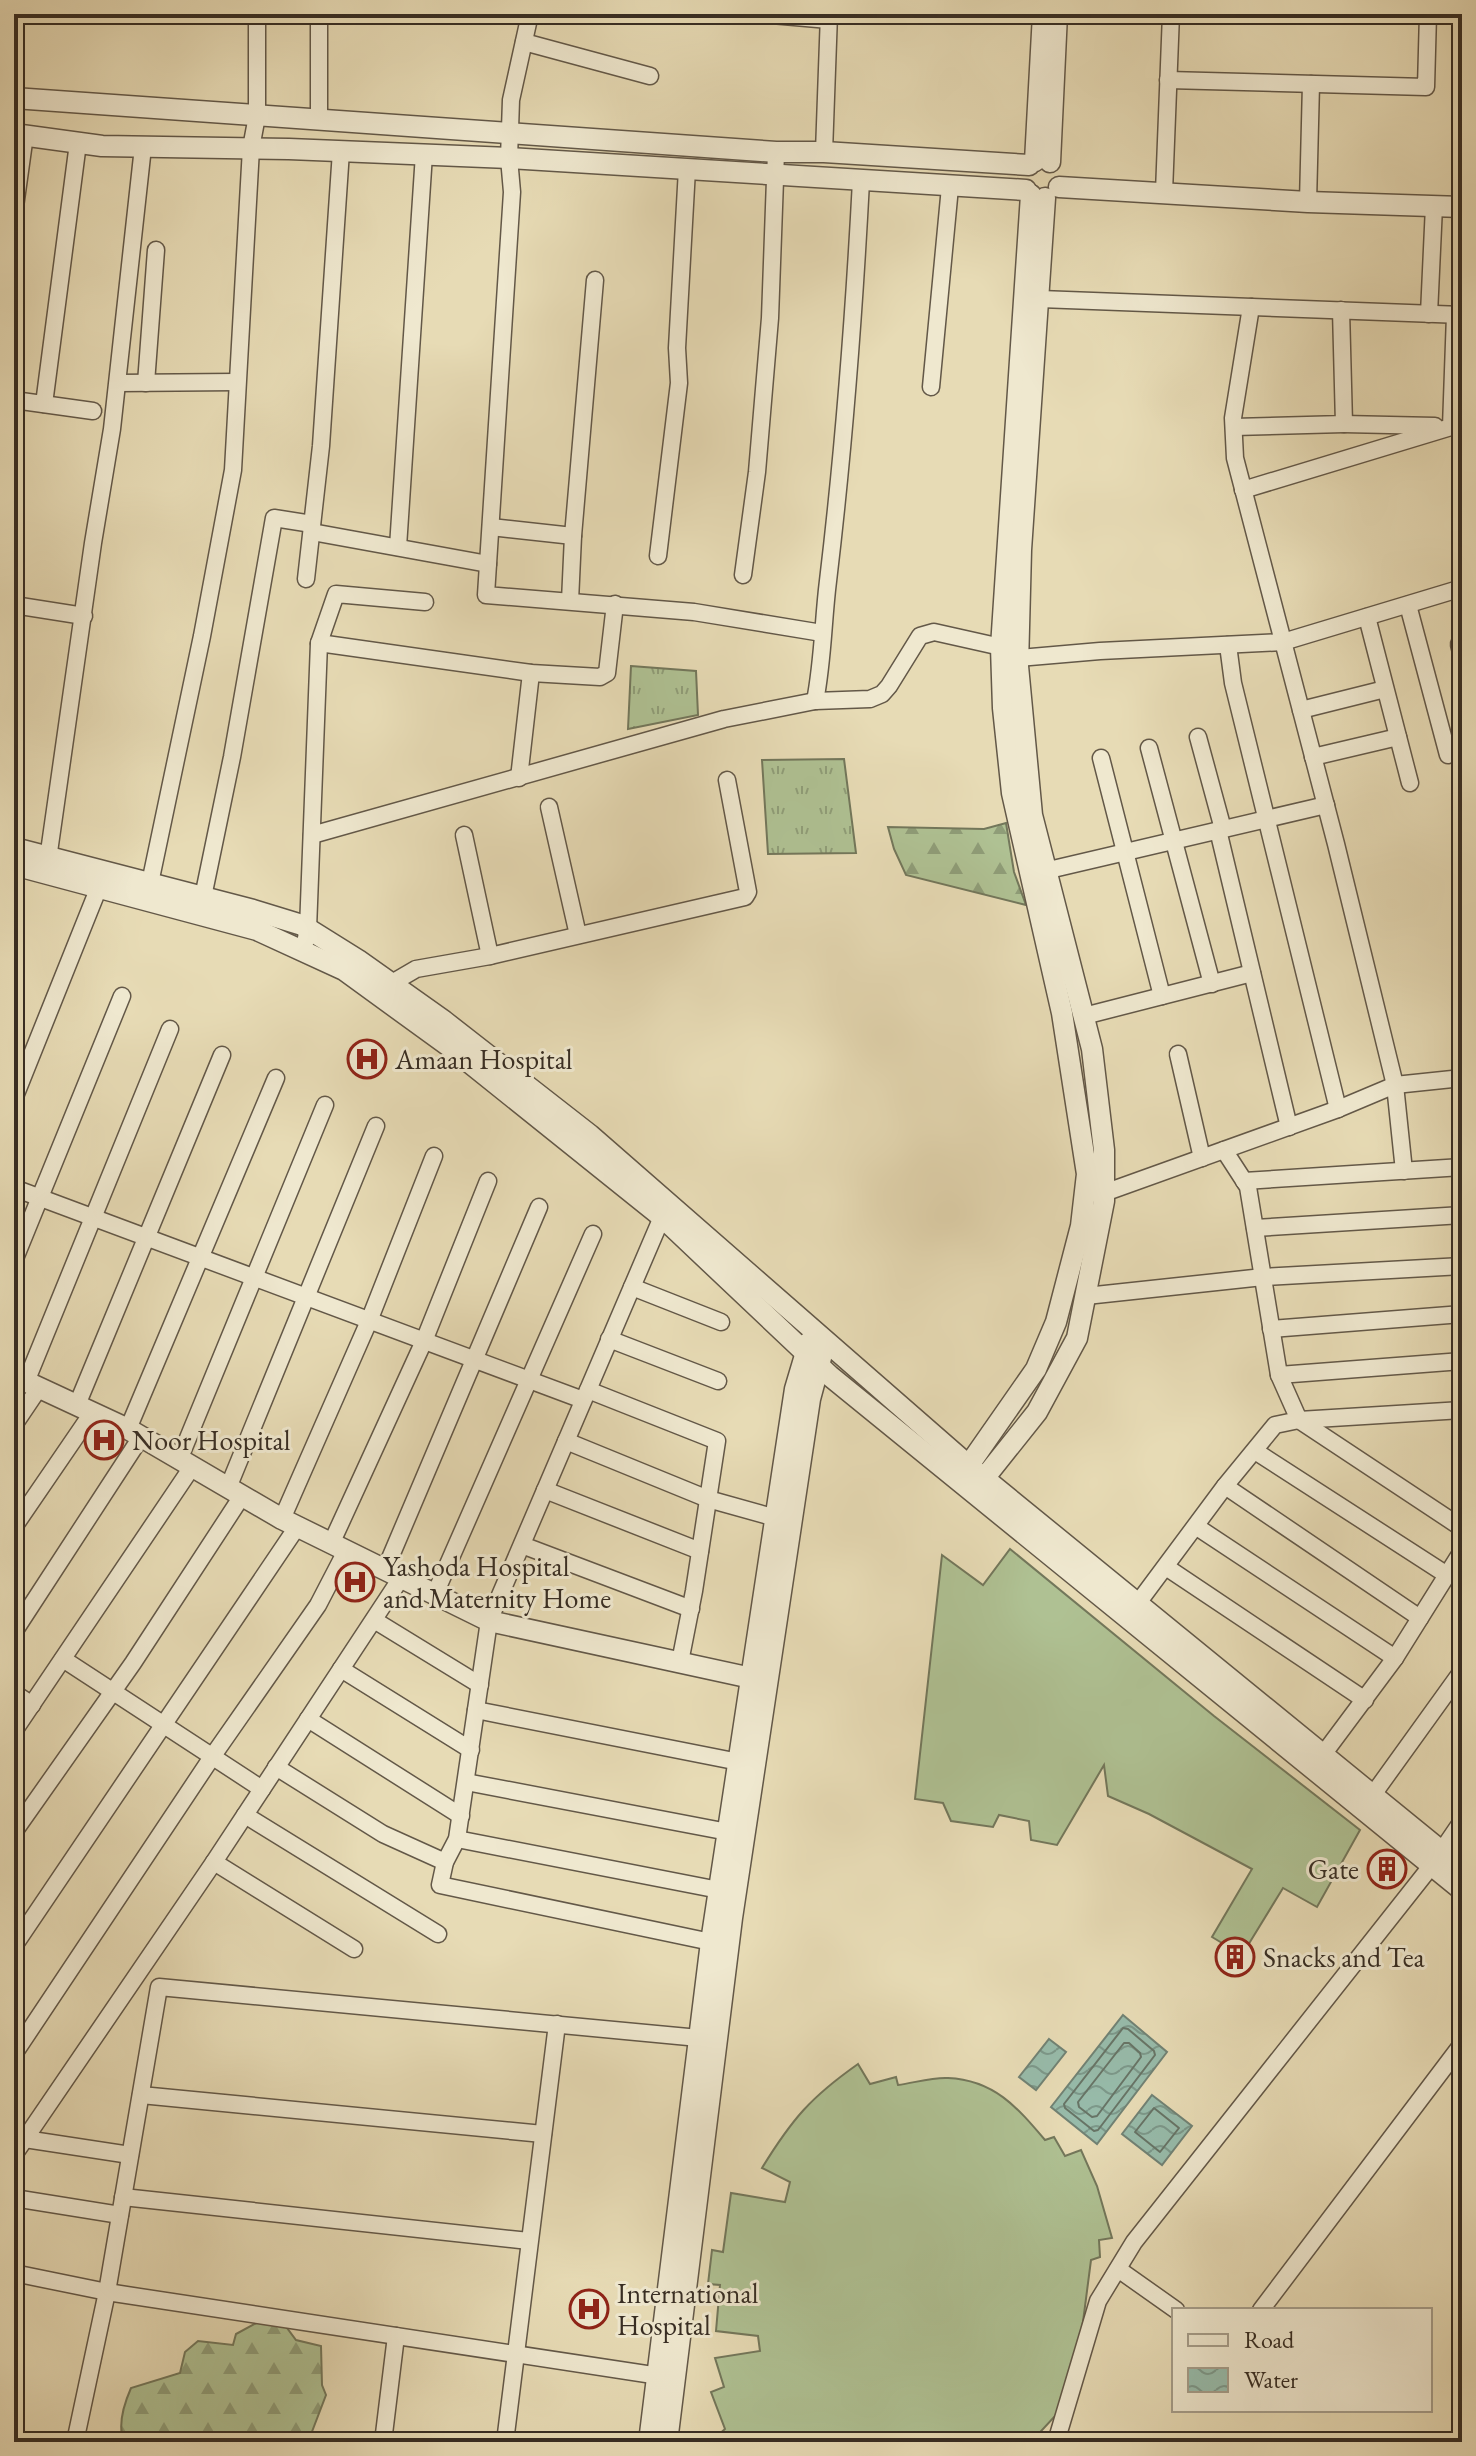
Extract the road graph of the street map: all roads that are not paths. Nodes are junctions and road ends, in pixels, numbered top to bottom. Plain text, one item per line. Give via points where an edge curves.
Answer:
1 (257, 14) edge
2 (319, 14) edge
3 (530, 14) edge
4 (758, 14) edge
5 (1043, 14) edge
6 (1057, 14) edge
7 (1171, 14) edge
8 (1428, 14) edge
9 (829, 17) edge
10 (524, 42) junction
11 (650, 76) dead end
12 (1168, 80) junction
13 (1311, 84) junction
14 (14, 98) edge
15 (257, 116) junction
16 (319, 120) junction
17 (19, 134) edge
18 (510, 134) junction
19 (78, 143) junction
20 (143, 147) junction
21 (251, 148) junction
22 (341, 151) junction
23 (776, 152) junction
24 (824, 152) junction
25 (424, 154) junction
26 (509, 158) junction
27 (1038, 163) junction
28 (687, 169) junction
29 (774, 176) junction
30 (861, 181) junction
31 (950, 187) junction
32 (1040, 192) junction
33 (1164, 192) junction
34 (1308, 202) junction
35 (1434, 206) junction
36 (1462, 207) edge
37 (14, 214) edge
38 (156, 250) dead end
39 (595, 280) dead end
40 (1040, 299) junction
41 (1251, 307) junction
42 (1341, 310) junction
43 (1429, 314) junction
44 (1458, 315) edge
45 (236, 382) junction
46 (118, 383) junction
47 (146, 383) junction
48 (931, 387) dead end
49 (14, 400) edge
50 (44, 404) junction
51 (93, 411) dead end
52 (1344, 424) junction
53 (1234, 427) junction
54 (1451, 427) junction
55 (1243, 490) junction
56 (491, 527) junction
57 (312, 528) junction
58 (573, 536) junction
59 (398, 547) junction
60 (658, 556) dead end
61 (488, 564) junction
62 (743, 575) dead end
63 (306, 579) dead end
64 (1462, 588) edge
65 (570, 601) junction
66 (425, 602) dead end
67 (615, 604) junction
68 (14, 605) edge
69 (1408, 605) junction
70 (84, 616) junction
71 (1367, 617) junction
72 (822, 633) junction
73 (1283, 642) junction
74 (319, 643) junction
75 (1228, 645) junction
76 (1007, 655) junction
77 (531, 673) junction
78 (1385, 689) junction
79 (815, 701) junction
80 (1301, 710) junction
81 (1198, 737) dead end
82 (1398, 737) junction
83 (1149, 748) dead end
84 (1448, 755) dead end
85 (1313, 757) junction
86 (1101, 758) dead end
87 (519, 778) junction
88 (727, 780) dead end
89 (1410, 783) dead end
90 (1326, 805) junction
91 (549, 807) dead end
92 (1268, 819) junction
93 (1220, 830) junction
94 (312, 835) junction
95 (464, 835) dead end
96 (1174, 840) junction
97 (14, 848) edge
98 (1125, 852) junction
99 (14, 865) edge
100 (47, 865) junction
101 (1038, 872) junction
102 (150, 883) junction
103 (99, 887) junction
104 (203, 897) junction
105 (308, 929) junction
106 (578, 935) junction
107 (303, 952) junction
108 (490, 956) junction
109 (1252, 973) junction
110 (392, 983) junction
111 (1212, 984) junction
112 (122, 996) dead end
113 (1162, 996) junction
114 (1084, 1016) junction
115 (170, 1029) dead end
116 (1178, 1054) dead end
117 (222, 1055) dead end
118 (276, 1078) dead end
119 (1462, 1078) edge
120 (1395, 1085) junction
121 (14, 1099) edge
122 (325, 1105) dead end
123 (1338, 1109) junction
124 (376, 1126) dead end
125 (1289, 1127) junction
126 (1224, 1150) junction
127 (434, 1156) dead end
128 (1202, 1158) junction
129 (1462, 1167) edge
130 (1404, 1171) junction
131 (488, 1181) dead end
132 (1244, 1181) junction
133 (14, 1188) edge
134 (1104, 1193) junction
135 (40, 1198) junction
136 (539, 1207) dead end
137 (1462, 1215) edge
138 (662, 1217) junction
139 (93, 1218) junction
140 (1255, 1228) junction
141 (593, 1234) dead end
142 (147, 1238) junction
143 (200, 1258) junction
144 (14, 1261) edge
145 (1462, 1266) edge
146 (1263, 1277) junction
147 (254, 1278) junction
148 (632, 1287) junction
149 (1086, 1296) junction
150 (308, 1298) junction
151 (1462, 1314) edge
152 (369, 1321) junction
153 (721, 1322) dead end
154 (1271, 1329) junction
155 (820, 1337) junction
156 (609, 1339) junction
157 (424, 1341) junction
158 (812, 1359) junction
159 (475, 1360) junction
160 (1462, 1361) edge
161 (1279, 1375) junction
162 (529, 1380) junction
163 (718, 1381) dead end
164 (26, 1382) edge
165 (586, 1395) junction
166 (85, 1409) junction
167 (1462, 1410) edge
168 (1299, 1420) junction
169 (14, 1425) edge
170 (134, 1433) junction
171 (566, 1441) junction
172 (1255, 1451) junction
173 (186, 1463) junction
174 (971, 1480) junction
175 (1225, 1486) junction
176 (545, 1490) junction
177 (235, 1492) junction
178 (708, 1499) junction
179 (776, 1518) junction
180 (289, 1523) junction
181 (14, 1527) edge
182 (1197, 1527) junction
183 (1462, 1528) edge
184 (522, 1545) junction
185 (339, 1547) junction
186 (700, 1551) junction
187 (1462, 1551) edge
188 (1166, 1567) junction
189 (393, 1574) junction
190 (1447, 1575) junction
191 (435, 1594) junction
192 (691, 1609) junction
193 (1132, 1611) junction
194 (1420, 1618) junction
195 (374, 1620) junction
196 (489, 1621) junction
197 (14, 1632) edge
198 (1395, 1658) junction
199 (63, 1659) junction
200 (680, 1662) junction
201 (341, 1669) junction
202 (1462, 1671) edge
203 (761, 1680) junction
204 (480, 1685) junction
205 (14, 1693) edge
206 (113, 1693) junction
207 (1365, 1700) junction
208 (32, 1705) junction
209 (476, 1710) junction
210 (308, 1719) junction
211 (165, 1726) junction
212 (14, 1731) edge
213 (471, 1750) junction
214 (212, 1757) junction
215 (739, 1762) junction
216 (1318, 1762) junction
217 (276, 1767) junction
218 (466, 1782) junction
219 (262, 1789) junction
220 (1372, 1796) junction
221 (245, 1815) junction
222 (461, 1816) junction
223 (1462, 1821) edge
224 (14, 1832) edge
225 (728, 1832) junction
226 (457, 1839) junction
227 (1437, 1858) junction
228 (214, 1862) junction
229 (445, 1862) junction
230 (1462, 1868) edge
231 (719, 1890) junction
232 (1462, 1890) edge
233 (438, 1934) dead end
234 (711, 1942) junction
235 (14, 1946) edge
236 (354, 1949) dead end
237 (557, 2024) junction
238 (699, 2038) junction
239 (1462, 2044) edge
240 (14, 2054) edge
241 (141, 2095) junction
242 (543, 2134) junction
243 (25, 2139) junction
244 (14, 2155) edge
245 (130, 2155) junction
246 (123, 2197) junction
247 (14, 2198) edge
248 (120, 2215) junction
249 (529, 2241) junction
250 (1118, 2269) junction
251 (14, 2273) edge
252 (107, 2292) junction
253 (1173, 2308) edge
254 (1263, 2308) edge
255 (396, 2336) junction
256 (516, 2354) junction
257 (666, 2377) junction
258 (75, 2442) edge
259 (383, 2442) edge
260 (505, 2442) edge
261 (649, 2442) edge
262 (667, 2442) edge
263 (1056, 2442) edge

1 - 15 street
2 - 16 street
3 - 10 street
4 - 9 street
5 - 27 street
6 - 27 street
7 - 12 street
8 - 13 street via 1426,87
9 - 24 street
10 - 11 street
10 - 18 street via 511,100
12 - 13 street
12 - 33 street
13 - 34 street
14 - 15 street
15 - 16 street
15 - 21 street
16 - 18 street
17 - 19 street
17 - 37 street
18 - 23 street
18 - 26 street
19 - 20 street
19 - 50 street
20 - 21 street
20 - 46 street
21 - 22 street
21 - 45 street
22 - 25 street
22 - 57 street
23 - 24 street
23 - 29 street
24 - 27 street
25 - 26 street
25 - 59 street
26 - 28 street
26 - 56 street via 512,192
27 - 32 street via 1022,179
27 - 32 street via 1060,172
28 - 29 street
28 - 60 street via 679,383
29 - 30 street
29 - 62 street via 769,333
30 - 31 street
30 - 72 street via 852,350
31 - 32 street
31 - 48 street
32 - 33 street
32 - 40 street
32 - 76 street
33 - 34 street
34 - 35 street
35 - 36 street
35 - 43 street
38 - 47 street
39 - 58 street
40 - 41 street
40 - 76 street via 1021,550
41 - 42 street
41 - 53 street
42 - 43 street
42 - 52 street
43 - 44 street
44 - 54 street
45 - 47 street
45 - 102 street via 233,470
46 - 47 street
46 - 70 street
49 - 50 street
50 - 51 street
52 - 53 street
52 - 54 street
53 - 55 street
54 - 55 street
55 - 73 street
56 - 58 street
56 - 61 street
57 - 59 street
57 - 63 street
57 - 104 street via 274,518
58 - 65 street
59 - 61 street
61 - 65 street via 486,595
64 - 69 street
65 - 67 street
66 - 74 street via 336,594
67 - 72 street
67 - 77 street via 604,676
68 - 70 street
69 - 71 street
69 - 84 street
70 - 100 street
71 - 73 street
71 - 78 street
72 - 79 street
73 - 75 street
73 - 80 street
74 - 77 street
74 - 94 street
75 - 76 street
75 - 92 street
76 - 79 street via 925,633 882,694
76 - 101 street via 1003,708 1012,793
77 - 87 street
78 - 80 street
78 - 82 street
79 - 87 street via 724,719
80 - 85 street
81 - 93 street
82 - 85 street
82 - 89 street
83 - 96 street
85 - 90 street
86 - 98 street
87 - 94 street
88 - 106 street via 747,895
90 - 92 street
90 - 120 street
91 - 106 street
92 - 93 street
92 - 123 street
93 - 96 street
93 - 109 street
94 - 105 street
95 - 108 street
96 - 98 street
96 - 111 street
97 - 100 street
98 - 101 street
98 - 113 street
99 - 100 street
100 - 102 street
100 - 103 street
101 - 114 street
101 - 174 street via 1087,1174 1081,1226 1056,1322 1036,1369
102 - 104 street
103 - 107 street via 257,930
103 - 121 street
104 - 105 street
105 - 107 street
105 - 110 street
106 - 108 street
107 - 138 street via 344,970 450,1047
108 - 110 street via 416,969
109 - 111 street
109 - 125 street
110 - 155 street via 590,1135
111 - 113 street
112 - 135 street
113 - 114 street
114 - 134 street via 1104,1150
115 - 139 street
116 - 128 street
117 - 142 street
118 - 143 street
119 - 120 street
120 - 123 street
120 - 130 street
122 - 147 street
123 - 125 street
124 - 150 street
125 - 126 street
126 - 128 street
126 - 132 street
127 - 152 street
128 - 134 street
129 - 130 street
130 - 132 street
131 - 157 street
132 - 140 street
133 - 135 street
134 - 149 street
135 - 139 street
135 - 144 street
136 - 159 street
137 - 140 street
138 - 148 street
138 - 158 street
139 - 142 street
139 - 164 street
140 - 146 street
141 - 162 street
142 - 143 street
142 - 166 street
143 - 147 street
143 - 170 street
145 - 146 street
146 - 149 street
146 - 154 street
147 - 150 street
147 - 173 street
148 - 153 street
148 - 156 street
149 - 174 street via 1077,1338 1037,1412
150 - 152 street
150 - 177 street
151 - 154 street
152 - 157 street
152 - 180 street
154 - 161 street
155 - 158 street
155 - 174 street
156 - 163 street
156 - 165 street
157 - 159 street
157 - 185 street
158 - 174 street
158 - 179 street via 795,1389
158 - 203 street via 810,1399
159 - 162 street
159 - 189 street
160 - 161 street
161 - 168 street
162 - 165 street
162 - 191 street
164 - 166 street
164 - 169 street
165 - 171 street
165 - 178 street via 717,1441
166 - 170 street
166 - 181 street
167 - 168 street
168 - 172 street via 1275,1425
168 - 183 street
170 - 173 street
170 - 197 street
171 - 176 street
171 - 178 street
172 - 175 street
172 - 190 street
173 - 177 street
173 - 199 street
174 - 193 street
175 - 182 street
175 - 194 street
176 - 184 street
176 - 186 street
177 - 180 street
177 - 206 street
178 - 179 street
178 - 186 street
179 - 203 street
180 - 185 street
180 - 211 street
182 - 188 street
182 - 198 street
184 - 192 street
184 - 196 street
185 - 189 street
185 - 214 street via 318,1605
186 - 192 street
187 - 190 street
188 - 193 street
188 - 207 street
189 - 191 street
189 - 195 street
190 - 194 street
191 - 196 street
192 - 200 street
193 - 216 street
194 - 198 street
195 - 201 street
195 - 204 street
196 - 200 street
196 - 204 street
198 - 207 street
199 - 206 street
199 - 208 street
200 - 203 street
201 - 210 street
201 - 213 street
202 - 220 street
203 - 215 street
203 - 257 street
204 - 209 street
205 - 208 street
206 - 211 street
206 - 224 street
207 - 216 street
208 - 212 street
209 - 213 street
209 - 215 street
210 - 217 street
210 - 222 street
211 - 214 street
211 - 235 street
213 - 218 street
214 - 219 street
214 - 240 street
215 - 225 street
216 - 220 street
216 - 227 street
217 - 219 street
217 - 229 street via 383,1834
218 - 222 street
218 - 225 street
219 - 221 street
220 - 227 street
221 - 228 street
221 - 233 street
222 - 226 street
223 - 227 street
225 - 231 street
226 - 229 street
226 - 231 street
227 - 230 street
227 - 232 street
227 - 250 street
228 - 236 street
228 - 243 street
229 - 234 street via 440,1885
231 - 234 street
234 - 238 street
237 - 238 street
237 - 241 street via 159,1987
237 - 242 street
238 - 257 street
239 - 254 street
241 - 242 street
241 - 245 street
242 - 249 street
243 - 244 street
243 - 245 street
245 - 246 street
246 - 248 street
246 - 249 street
247 - 248 street
248 - 252 street
249 - 256 street
250 - 253 street
250 - 263 street via 1098,2301
251 - 252 street
252 - 255 street
252 - 258 street
255 - 256 street
255 - 259 street
256 - 257 street
256 - 260 street
257 - 261 street
257 - 262 street

